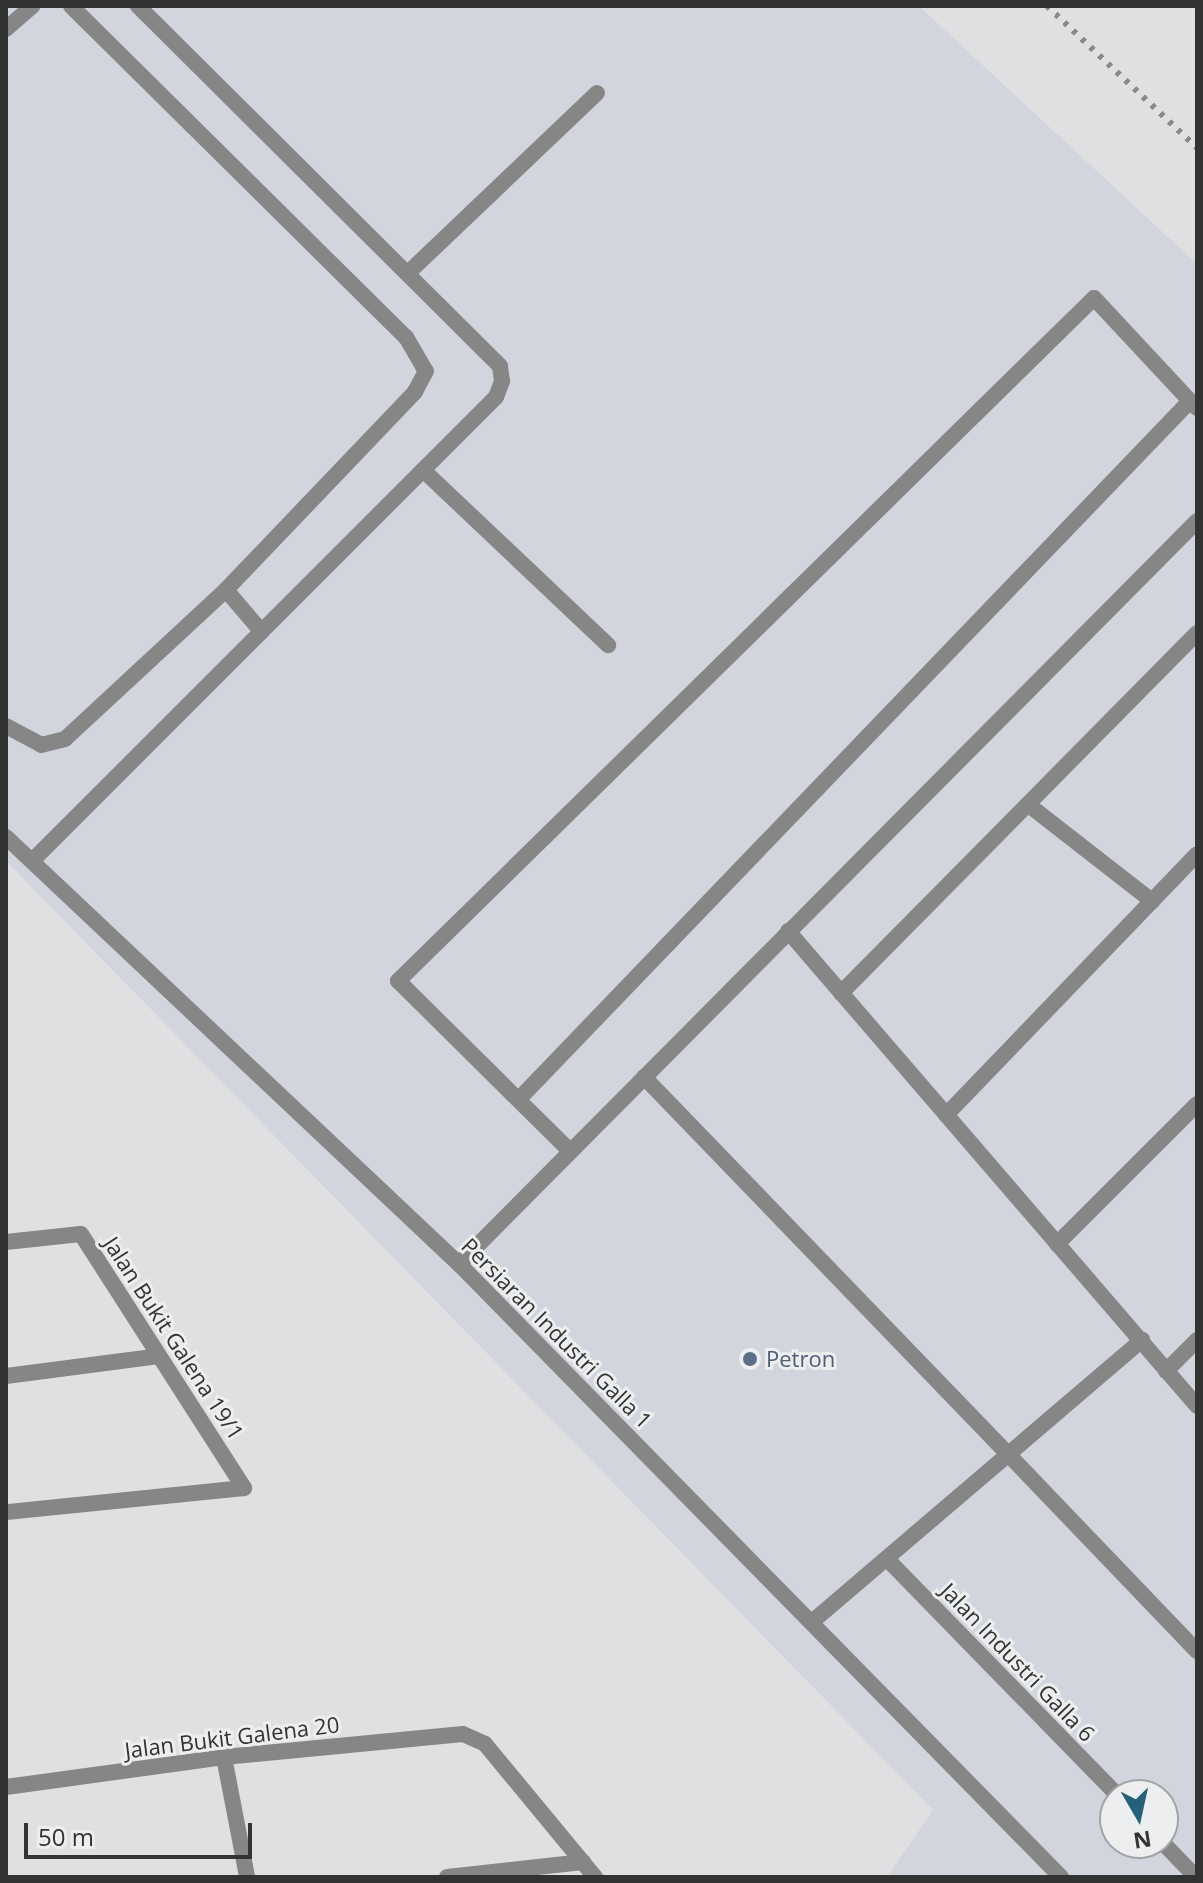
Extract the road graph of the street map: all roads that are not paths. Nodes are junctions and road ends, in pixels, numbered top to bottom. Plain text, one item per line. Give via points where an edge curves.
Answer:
1 (32, 6) edge
2 (71, 6) edge
3 (138, 6) edge
4 (6, 29) edge
5 (597, 93) dead end
6 (408, 273) junction
7 (1194, 404) edge
8 (423, 470) junction
9 (1197, 521) edge
10 (226, 590) junction
11 (262, 632) junction
12 (1197, 633) edge
13 (608, 645) dead end
14 (6, 726) edge
15 (1030, 806) junction
16 (6, 837) edge
17 (1197, 854) edge
18 (32, 861) junction
19 (1152, 901) junction
20 (788, 931) junction
21 (841, 993) junction
22 (644, 1077) junction
23 (519, 1099) junction
24 (1197, 1104) edge
25 (946, 1115) junction
26 (570, 1151) junction
27 (6, 1242) edge
28 (1057, 1244) junction
29 (459, 1264) junction
30 (1142, 1340) junction
31 (1197, 1340) edge
32 (159, 1356) junction
33 (1166, 1371) junction
34 (6, 1376) edge
35 (1197, 1406) edge
36 (1006, 1452) junction
37 (6, 1512) edge
38 (888, 1560) junction
39 (813, 1621) junction
40 (1197, 1651) edge
41 (224, 1757) junction
42 (1101, 1779) edge
43 (6, 1787) edge
44 (1179, 1859) edge
45 (583, 1862) junction
46 (247, 1877) edge
47 (447, 1877) edge
48 (595, 1877) edge
49 (1061, 1877) edge
50 (1196, 1877) edge

1 - 4 street
2 - 10 street via 406,337 426,371 415,392
3 - 6 street
5 - 6 street
6 - 8 street via 500,366 502,381 496,397
7 - 23 street
7 - 23 street via 1094,298 398,981
8 - 11 street
8 - 13 street
9 - 20 street
10 - 11 street
10 - 14 street via 65,739 41,745
11 - 18 street
12 - 15 street
15 - 19 street
15 - 21 street
16 - 18 street, Persiaran Industri Galla 1
17 - 19 street
18 - 29 street, Persiaran Industri Galla 1
19 - 25 street
20 - 21 street
20 - 22 street
21 - 25 street
22 - 26 street
22 - 36 street
23 - 26 street
24 - 28 street
25 - 28 street
26 - 29 street
27 - 32 street, Jalan Bukit Galena 19/1 via 81,1234
28 - 30 street
29 - 39 street, Persiaran Industri Galla 1
30 - 33 street
30 - 36 street
31 - 33 street
32 - 34 street
32 - 37 street, Jalan Bukit Galena 19/1 via 244,1488
33 - 35 street
36 - 38 street
36 - 40 street
38 - 39 street
38 - 42 street, Jalan Industri Galla 6
39 - 49 street, Persiaran Industri Galla 1
41 - 43 street, Jalan Bukit Galena 20
41 - 45 street, Jalan Bukit Galena 20 via 463,1734 485,1744
41 - 46 street
44 - 50 street
45 - 47 street
45 - 48 street

